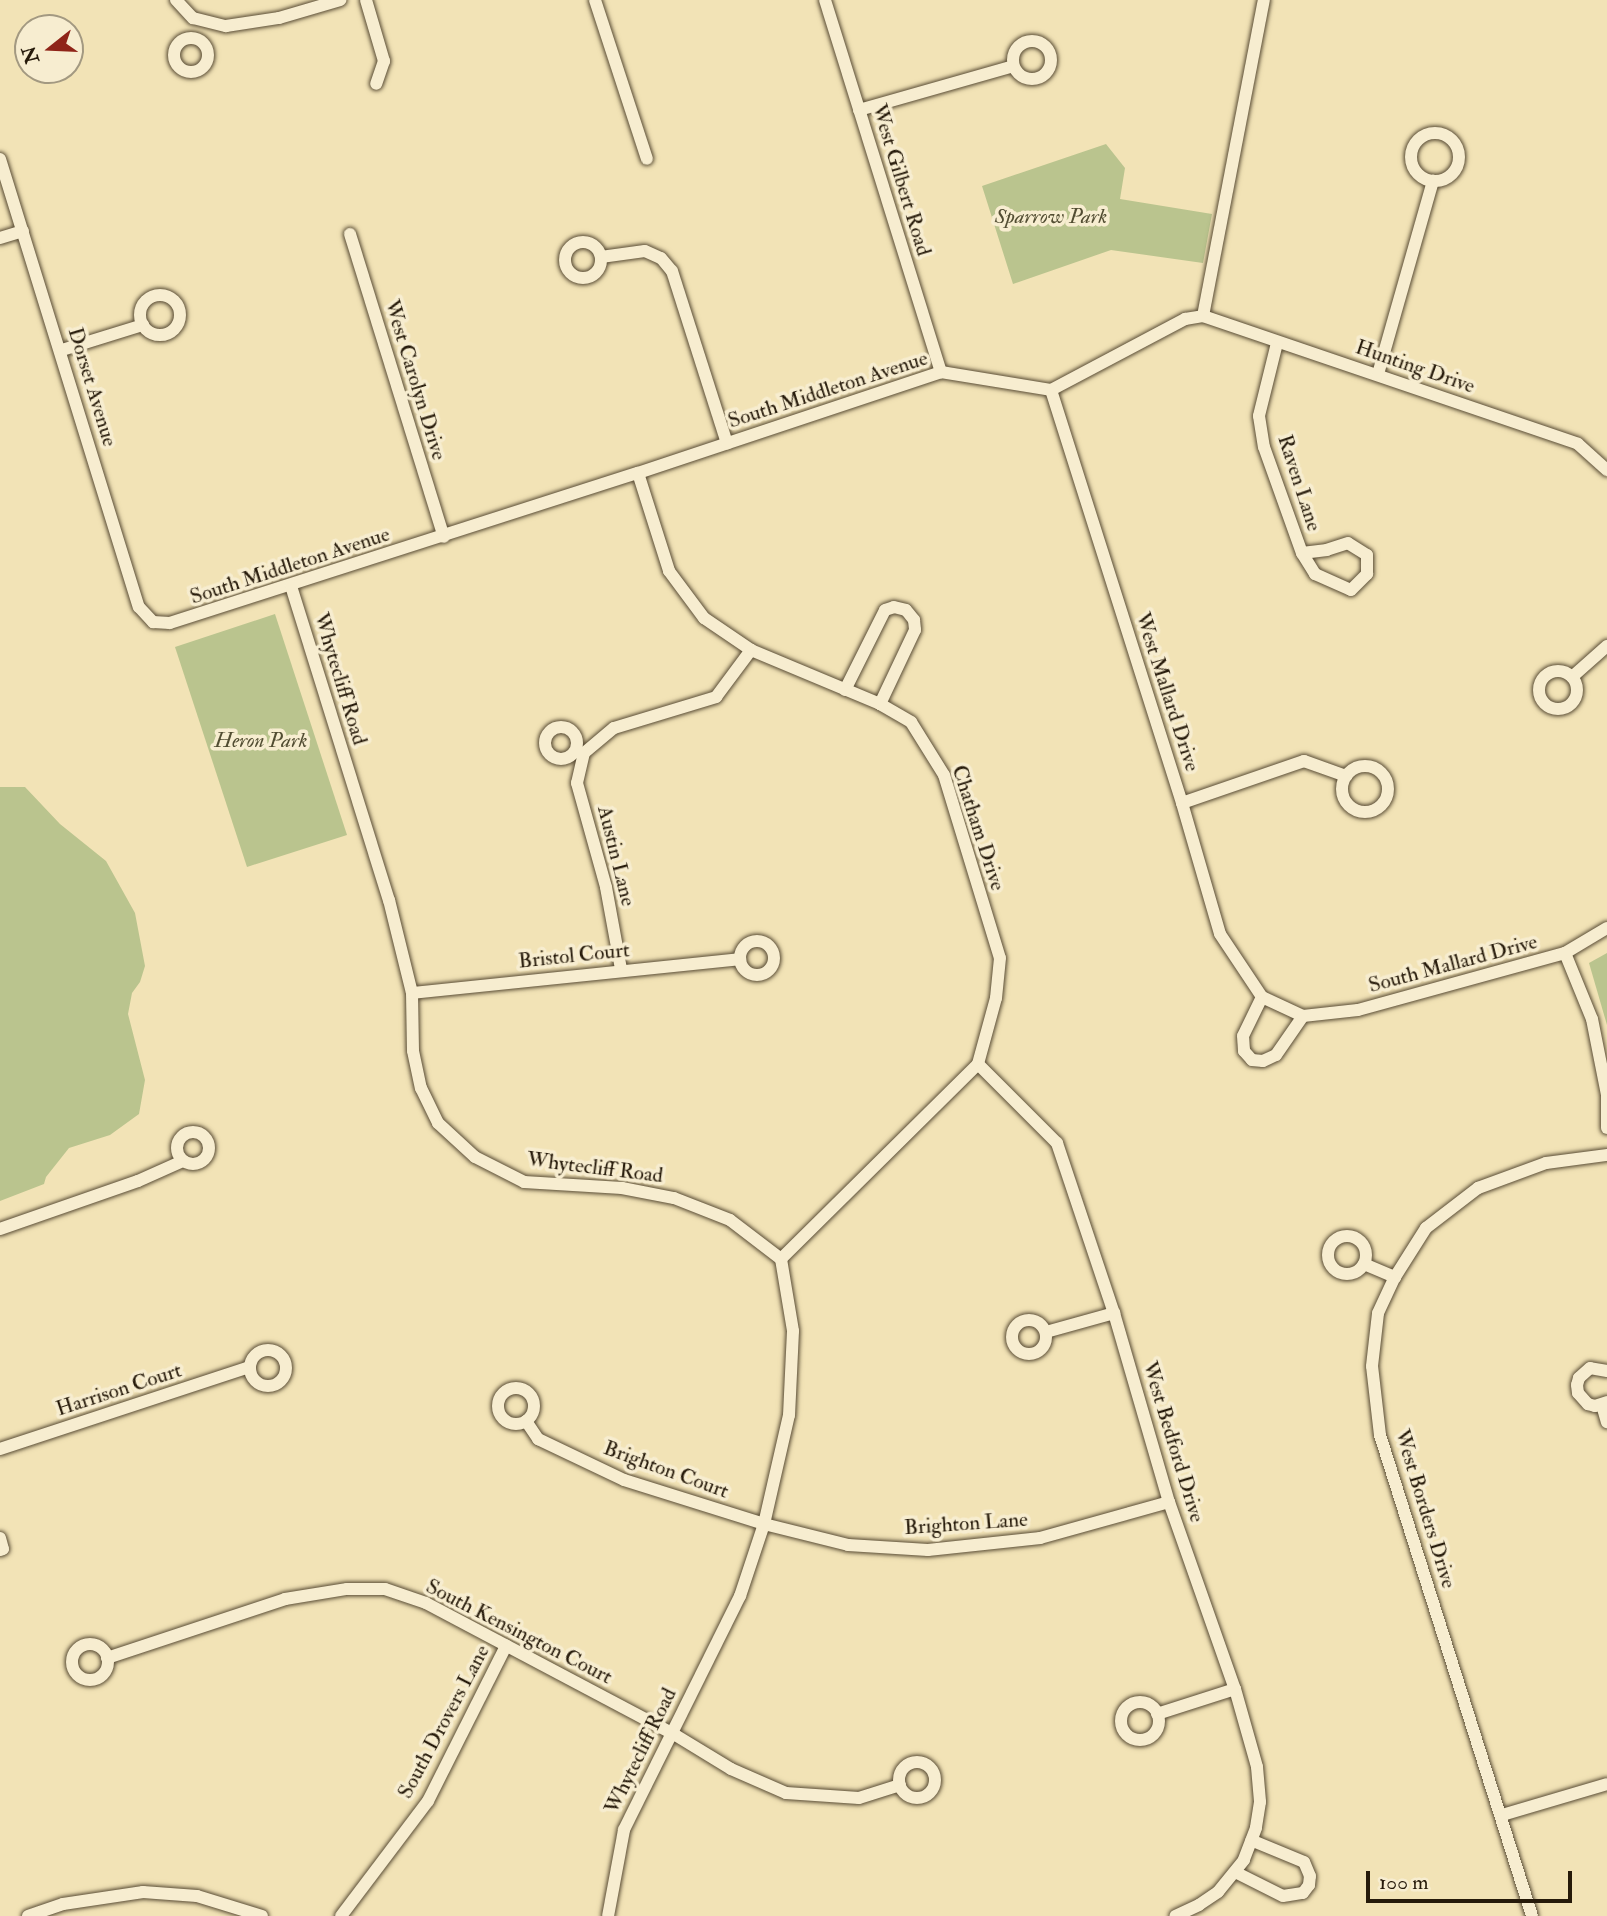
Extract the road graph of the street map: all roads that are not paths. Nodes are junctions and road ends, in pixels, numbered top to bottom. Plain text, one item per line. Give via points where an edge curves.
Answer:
1 (176, 0) edge
2 (340, 0) edge
3 (366, 0) edge
4 (595, 0) edge
5 (825, 0) edge
6 (1264, 0) edge
7 (205, 21) junction
8 (198, 39) dead end
9 (1013, 66) dead end
10 (376, 84) dead end
11 (859, 110) junction
12 (0, 159) edge
13 (647, 159) dead end
14 (1433, 181) dead end
15 (23, 231) junction
16 (350, 234) dead end
17 (0, 238) edge
18 (601, 257) dead end
19 (1203, 316) junction
20 (143, 326) dead end
21 (1277, 343) junction
22 (62, 350) junction
23 (941, 372) junction
24 (1378, 374) junction
25 (1051, 390) junction
26 (727, 443) junction
27 (1607, 470) edge
28 (638, 473) junction
29 (444, 537) junction
30 (1302, 553) junction
31 (291, 586) junction
32 (153, 622) joint
33 (1607, 646) edge
34 (751, 650) junction
35 (1572, 677) dead end
36 (845, 690) junction
37 (880, 704) junction
38 (1346, 776) dead end
39 (1182, 803) junction
40 (1607, 928) edge
41 (1565, 953) junction
42 (740, 959) dead end
43 (621, 969) junction
44 (412, 993) junction
45 (1262, 997) junction
46 (1303, 1016) junction
47 (978, 1064) junction
48 (1607, 1128) edge
49 (1607, 1156) edge
50 (183, 1161) dead end
51 (0, 1229) edge
52 (781, 1259) junction
53 (1364, 1264) dead end
54 (1395, 1277) junction
55 (1114, 1313) junction
56 (1046, 1332) dead end
57 (250, 1367) dead end
58 (1607, 1371) edge
59 (1605, 1403) edge
60 (526, 1421) dead end
61 (1607, 1422) edge
62 (0, 1449) edge
63 (1168, 1502) junction
64 (764, 1524) junction
65 (0, 1538) edge
66 (0, 1550) edge
67 (506, 1646) junction
68 (107, 1658) dead end
69 (1235, 1689) junction
70 (1157, 1714) dead end
71 (672, 1733) junction
72 (1607, 1784) edge
73 (900, 1785) dead end
74 (1502, 1815) junction
75 (1251, 1840) junction
76 (1237, 1873) junction
77 (28, 1916) edge
78 (262, 1916) edge
79 (341, 1916) edge
80 (608, 1916) edge
81 (1175, 1916) edge
82 (1532, 1916) edge

1 - 7 street via 193,18
2 - 7 street via 279,18 226,26
3 - 10 street via 384,61
4 - 13 street
5 - 11 street, West Gilbert Road
6 - 19 street
7 - 8 street
9 - 11 street
11 - 23 street, West Gilbert Road
12 - 15 street, Dorset Avenue
14 - 24 street
15 - 17 street
15 - 22 street, Dorset Avenue
16 - 29 street, West Carolyn Drive
18 - 26 street via 645,251 661,258 672,271
19 - 21 street, Hunting Drive
19 - 25 street via 1185,319
20 - 22 street
21 - 24 street, Hunting Drive
21 - 30 street, Raven Lane via 1258,416 1264,447
22 - 32 street, Dorset Avenue via 139,607
23 - 25 street, South Middleton Avenue
23 - 26 street, South Middleton Avenue
24 - 27 street, Hunting Drive via 1578,444
25 - 39 street, West Mallard Drive
26 - 28 street, South Middleton Avenue
28 - 29 street, South Middleton Avenue
28 - 34 street, Chatham Drive via 669,571 704,618
29 - 31 street, South Middleton Avenue
30 - 30 street, Raven Lane via 1315,574 1351,590 1367,574 1367,555 1348,543
31 - 32 street, South Middleton Avenue via 170,623
31 - 44 street, Whytecliff Road via 389,900
33 - 35 street
34 - 36 street, Chatham Drive
34 - 43 street, Austin Lane via 716,697 614,728 581,751 577,783 606,887
36 - 37 street, Chatham Drive
36 - 37 street via 885,610 906,610 915,630
37 - 47 street, Chatham Drive via 911,722 944,775 1000,958 996,998
38 - 39 street via 1304,761
39 - 45 street, West Mallard Drive via 1220,934
40 - 41 street, South Mallard Drive
41 - 46 street, South Mallard Drive via 1358,1010
41 - 48 street via 1592,1019 1607,1095
42 - 43 street, Bristol Court
43 - 44 street, Bristol Court
44 - 52 street, Whytecliff Road via 413,1051 421,1088 439,1123 475,1157 524,1182 622,1188 674,1198 730,1220
45 - 46 street
45 - 46 street via 1242,1036 1244,1051 1252,1060 1263,1062 1276,1055
47 - 52 street
47 - 55 street, West Bedford Drive via 1057,1143
49 - 54 street, West Borders Drive via 1546,1163 1478,1188 1426,1228
50 - 51 street
52 - 64 street, Whytecliff Road via 793,1331 789,1415
53 - 54 street
54 - 74 street, West Borders Drive via 1378,1313 1372,1366 1380,1435
55 - 56 street
55 - 63 street, West Bedford Drive
57 - 62 street, Harrison Court
58 - 59 street via 1590,1368 1577,1385 1588,1404
59 - 61 street
60 - 64 street, Brighton Court via 538,1439 624,1480
63 - 64 street, Brighton Lane via 1040,1538 928,1550 848,1545
63 - 69 street, West Bedford Drive
64 - 71 street, Whytecliff Road via 740,1596
65 - 66 street
67 - 68 street, South Kensington Court via 426,1603 384,1589 347,1589 285,1599
67 - 71 street, South Kensington Court
67 - 79 street, South Drovers Lane via 428,1801
69 - 70 street
69 - 75 street, West Bedford Drive via 1260,1785
71 - 73 street, South Kensington Court via 731,1769 786,1793 859,1798
71 - 80 street, Whytecliff Road via 624,1829
72 - 74 street
74 - 82 street, West Borders Drive
75 - 76 street, West Bedford Drive
75 - 76 street via 1304,1862 1309,1885 1303,1893 1283,1896
76 - 81 street via 1218,1892
77 - 78 street via 64,1904 143,1892 197,1896

